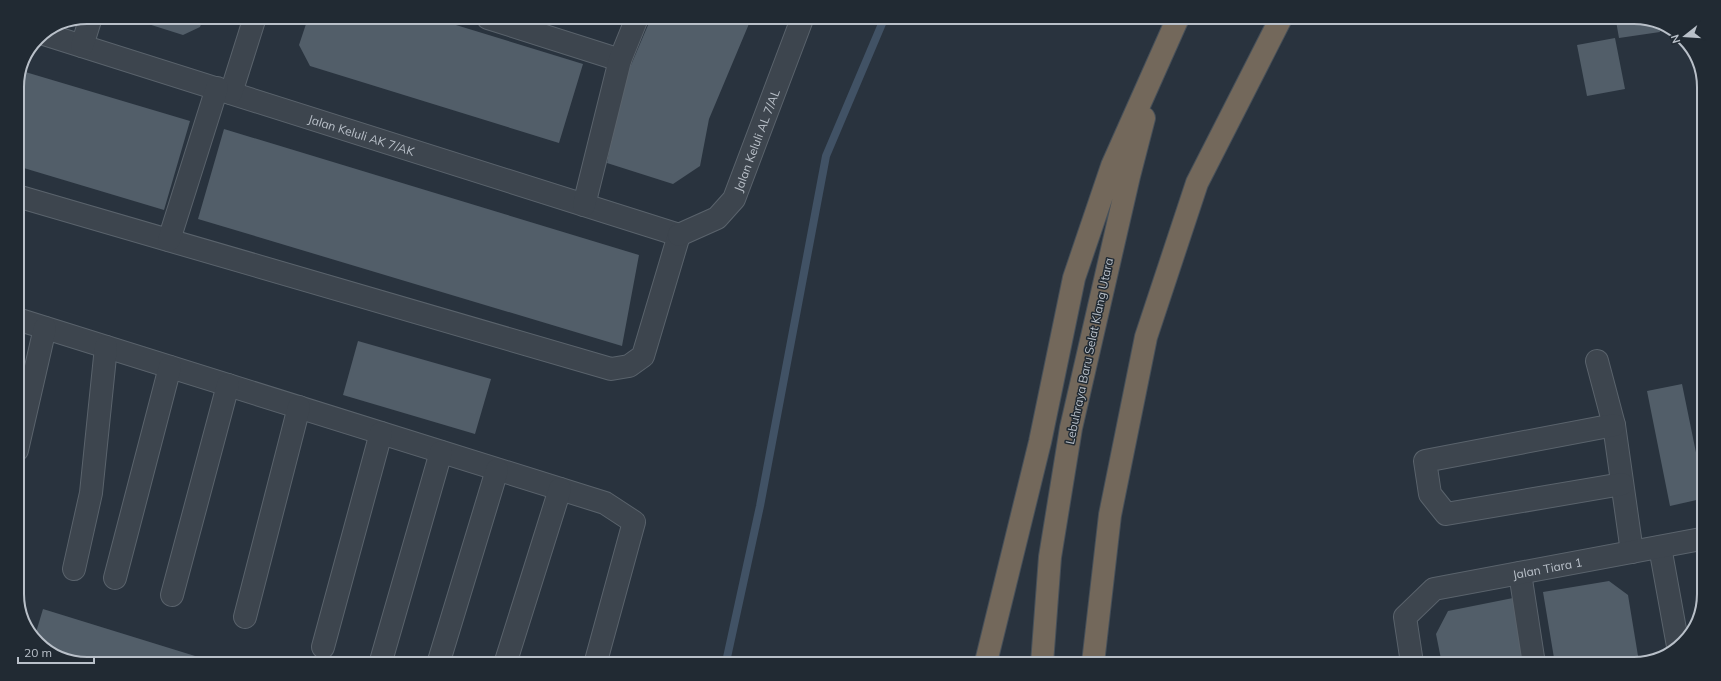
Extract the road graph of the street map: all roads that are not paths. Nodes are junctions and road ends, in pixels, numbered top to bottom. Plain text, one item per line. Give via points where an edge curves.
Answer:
1 (89, 24) edge
2 (252, 24) edge
3 (507, 24) edge
4 (635, 24) edge
5 (800, 24) edge
6 (1175, 24) edge
7 (1278, 24) edge
8 (51, 36) edge
9 (1165, 44) junction
10 (82, 46) junction
11 (620, 60) junction
12 (224, 91) junction
13 (24, 198) edge
14 (584, 205) junction
15 (679, 235) junction
16 (169, 240) junction
17 (24, 321) edge
18 (45, 328) junction
19 (106, 347) junction
20 (1598, 361) dead end
21 (170, 367) junction
22 (228, 385) junction
23 (299, 407) junction
24 (24, 420) edge
25 (1614, 424) junction
26 (381, 433) junction
27 (441, 452) junction
28 (497, 470) junction
29 (1622, 484) junction
30 (560, 489) junction
31 (1697, 540) edge
32 (1660, 547) junction
33 (1632, 552) junction
34 (74, 569) dead end
35 (1520, 573) junction
36 (115, 578) dead end
37 (172, 595) dead end
38 (245, 617) dead end
39 (1677, 639) edge
40 (323, 647) dead end
41 (382, 657) edge
42 (439, 657) edge
43 (507, 657) edge
44 (597, 657) edge
45 (987, 657) edge
46 (1042, 657) edge
47 (1094, 657) edge
48 (1411, 657) edge
49 (1533, 657) edge

1 - 10 street
2 - 12 street
3 - 11 street
4 - 11 street
5 - 15 street, Jalan Keluli AL 7/AL via 734,199 717,218
6 - 9 highway
7 - 47 highway via 1197,183 1146,338 1110,515
8 - 10 street, Jalan Keluli AK 7/AK
9 - 45 highway via 1112,166 1074,278 1040,442
9 - 46 highway, Lebuhraya Baru Selat Klang Utara via 1129,176 1071,428 1050,557
10 - 12 street, Jalan Keluli AK 7/AK
11 - 14 street
12 - 14 street, Jalan Keluli AK 7/AK
12 - 16 street
13 - 16 street
14 - 15 street, Jalan Keluli AK 7/AK
15 - 16 street via 643,356 630,366 610,369
17 - 18 street
18 - 19 street
18 - 24 street
19 - 21 street
19 - 34 street via 91,493
20 - 25 street
21 - 22 street
21 - 36 street
22 - 23 street
22 - 37 street
23 - 26 street
23 - 38 street
25 - 29 street
25 - 29 street via 1425,461 1430,494 1446,514
26 - 27 street
26 - 40 street
27 - 28 street
27 - 41 street
28 - 30 street
28 - 42 street
29 - 33 street
30 - 43 street
30 - 44 street via 605,504 634,522
31 - 32 street, Jalan Tiara 1
32 - 33 street, Jalan Tiara 1
32 - 39 street
33 - 35 street, Jalan Tiara 1
35 - 48 street, Jalan Tiara 1 via 1434,589 1405,617
35 - 49 street

